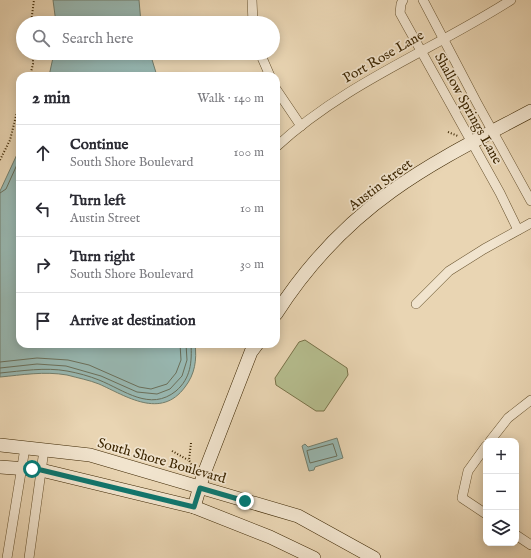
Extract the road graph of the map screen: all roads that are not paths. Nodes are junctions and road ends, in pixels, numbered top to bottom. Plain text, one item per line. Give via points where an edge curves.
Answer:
1 (252, 0) edge
2 (403, 0) edge
3 (423, 0) edge
4 (511, 0) edge
5 (253, 16) edge
6 (443, 38) junction
7 (421, 50) junction
8 (263, 60) edge
9 (268, 72) edge
10 (280, 95) edge
11 (531, 111) edge
12 (301, 126) junction
13 (492, 131) junction
14 (472, 142) junction
15 (280, 144) edge
16 (531, 201) edge
17 (531, 223) edge
18 (518, 230) junction
19 (416, 304) dead end
20 (280, 308) edge
21 (254, 348) edge
22 (531, 400) edge
23 (492, 438) edge
24 (0, 445) edge
25 (25, 448) junction
26 (44, 450) junction
27 (483, 450) edge
28 (0, 467) edge
29 (22, 468) junction
30 (41, 470) junction
31 (202, 482) junction
32 (194, 507) junction
33 (483, 512) edge
34 (519, 537) edge
35 (531, 545) edge
36 (7, 558) edge
37 (29, 558) edge
38 (314, 558) edge
39 (374, 558) edge

1 - 5 street
2 - 7 street, Shallow Springs Lane via 400,4 400,14
3 - 6 street, Shallow Springs Lane
4 - 6 street, Port Rose Lane
6 - 7 street, Port Rose Lane
6 - 13 street, Shallow Springs Lane
7 - 12 street, Port Rose Lane via 377,74
7 - 14 street, Shallow Springs Lane
8 - 9 street
10 - 12 street
11 - 13 street, Austin Street
12 - 15 street, Port Rose Lane
13 - 14 street, Austin Street
13 - 16 street, Shallow Springs Lane
14 - 18 street, Shallow Springs Lane
14 - 20 street, Austin Street via 392,191 336,238
17 - 18 street
18 - 19 street via 449,271
21 - 31 street
22 - 23 street via 508,418
24 - 25 street, South Shore Boulevard
25 - 26 street, South Shore Boulevard
25 - 29 street
26 - 30 street
26 - 31 street, South Shore Boulevard via 90,455
27 - 33 street via 468,471 462,498
28 - 29 street
29 - 30 street
29 - 36 street
30 - 32 street
30 - 37 street
31 - 32 street
31 - 39 street, South Shore Boulevard via 298,516
32 - 38 street via 270,537
34 - 35 street

